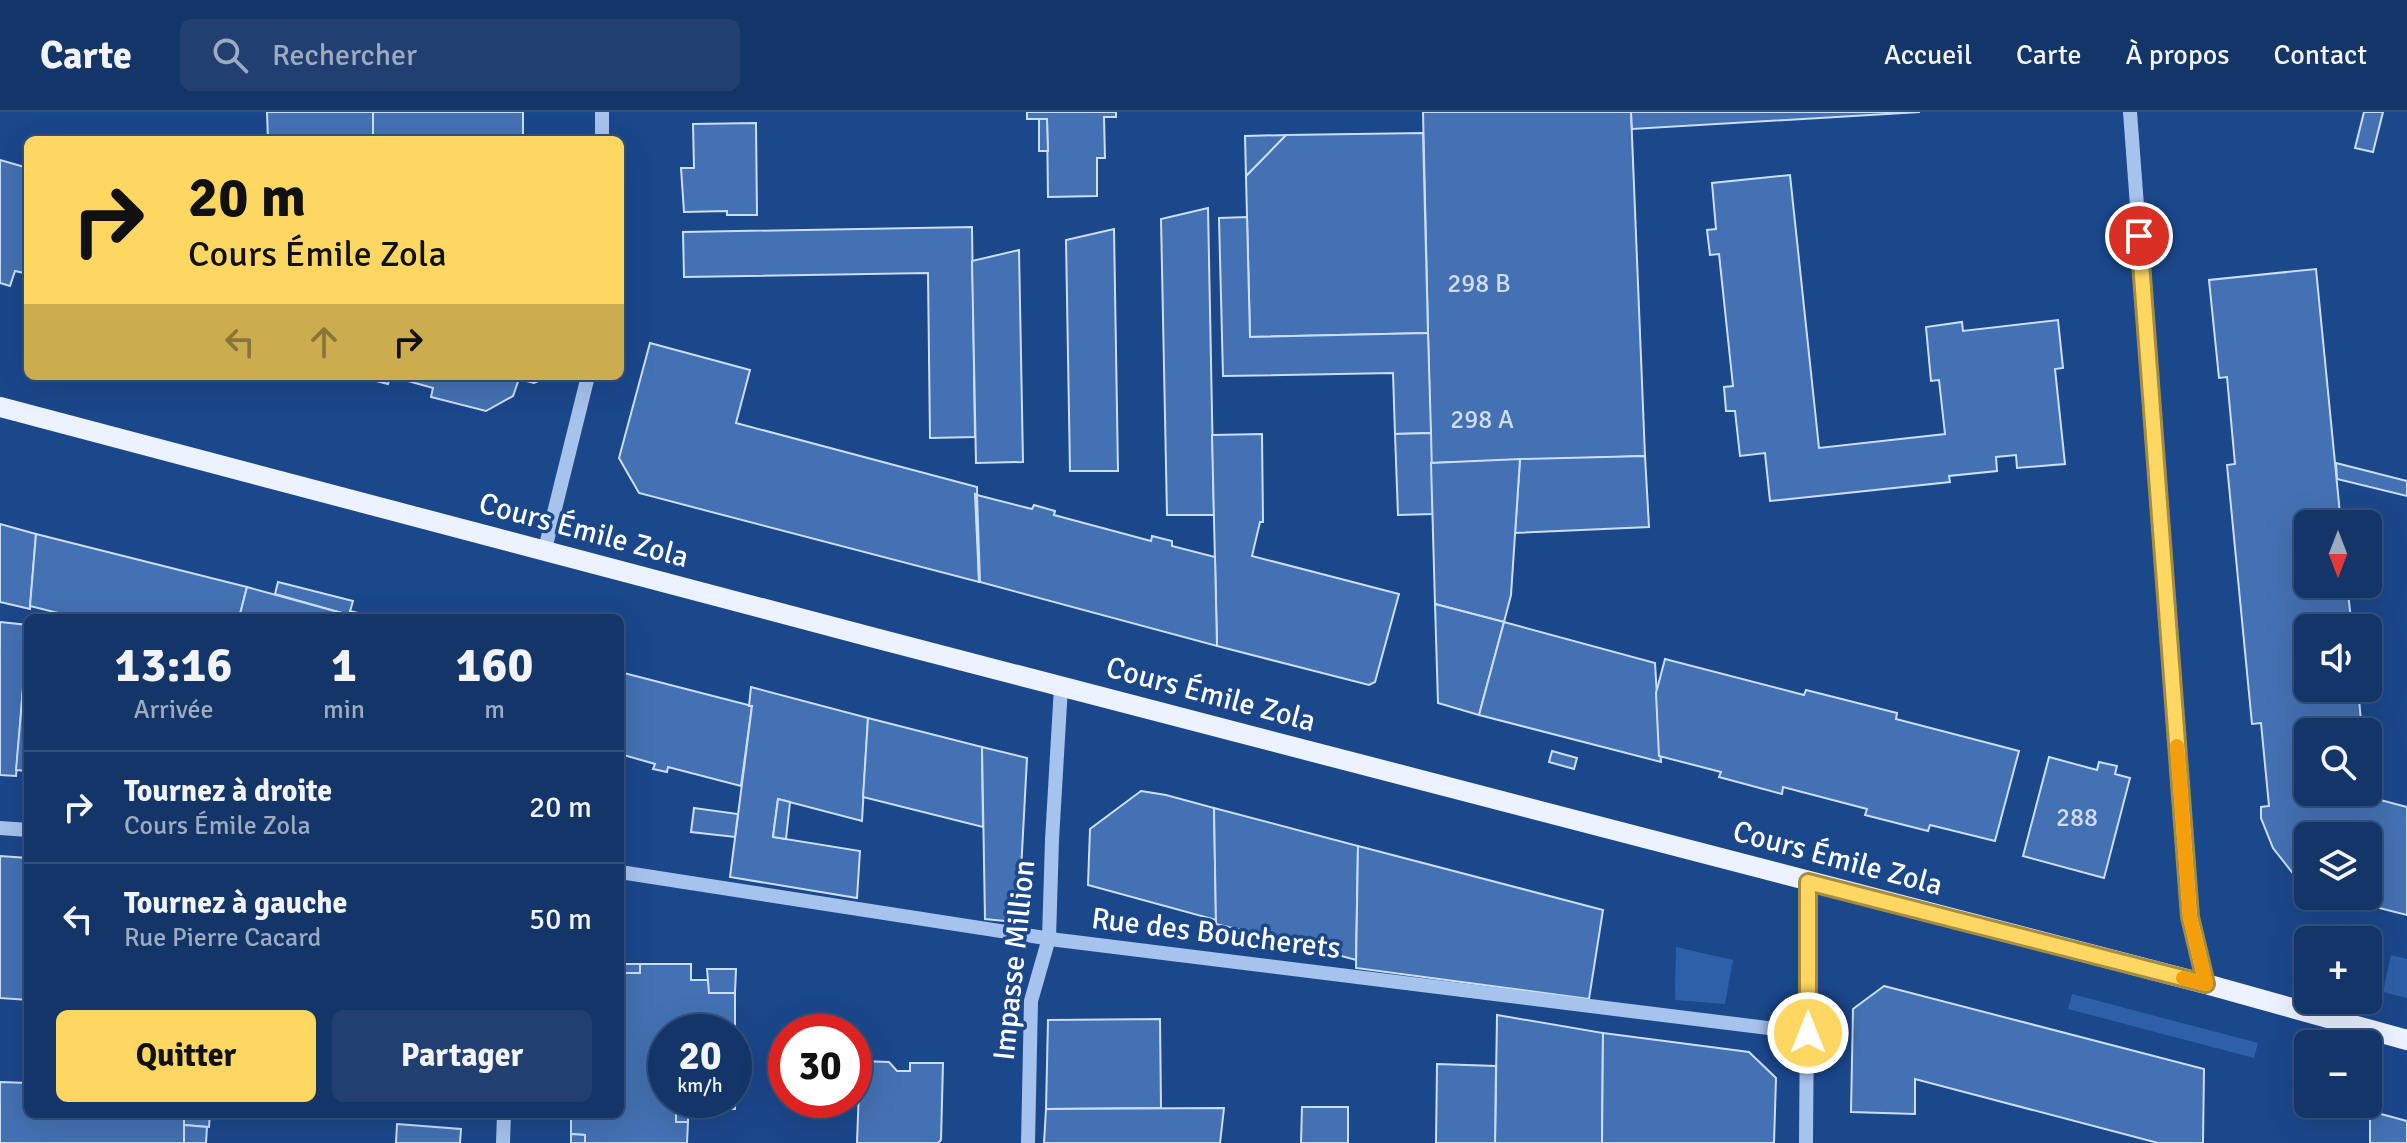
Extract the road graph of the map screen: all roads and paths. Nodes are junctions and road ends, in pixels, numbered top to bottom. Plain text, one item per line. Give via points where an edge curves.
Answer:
1 (602, 112) edge
2 (2130, 112) edge
3 (602, 136) edge
4 (587, 380) edge
5 (0, 407) edge
6 (545, 549) junction
7 (1061, 687) junction
8 (0, 828) edge
9 (24, 830) edge
10 (624, 873) edge
11 (1808, 882) junction
12 (1049, 938) junction
13 (2206, 984) junction
14 (1808, 1033) junction
15 (2407, 1040) edge
16 (504, 1118) edge
17 (503, 1143) edge
18 (1028, 1143) edge
19 (1806, 1143) edge

1 - 3 street
2 - 13 street via 2190,917
4 - 6 street
5 - 6 main road, Cours Émile Zola
6 - 7 main road, Cours Émile Zola
7 - 11 main road, Cours Émile Zola
7 - 12 street, Impasse Million
8 - 9 street
10 - 12 street, Rue des Boucherets
11 - 13 main road, Cours Émile Zola
11 - 14 street
12 - 14 street, Rue des Boucherets
12 - 18 street, Impasse Million via 1031,1001
13 - 15 main road, Cours Émile Zola
14 - 19 street
16 - 17 street

